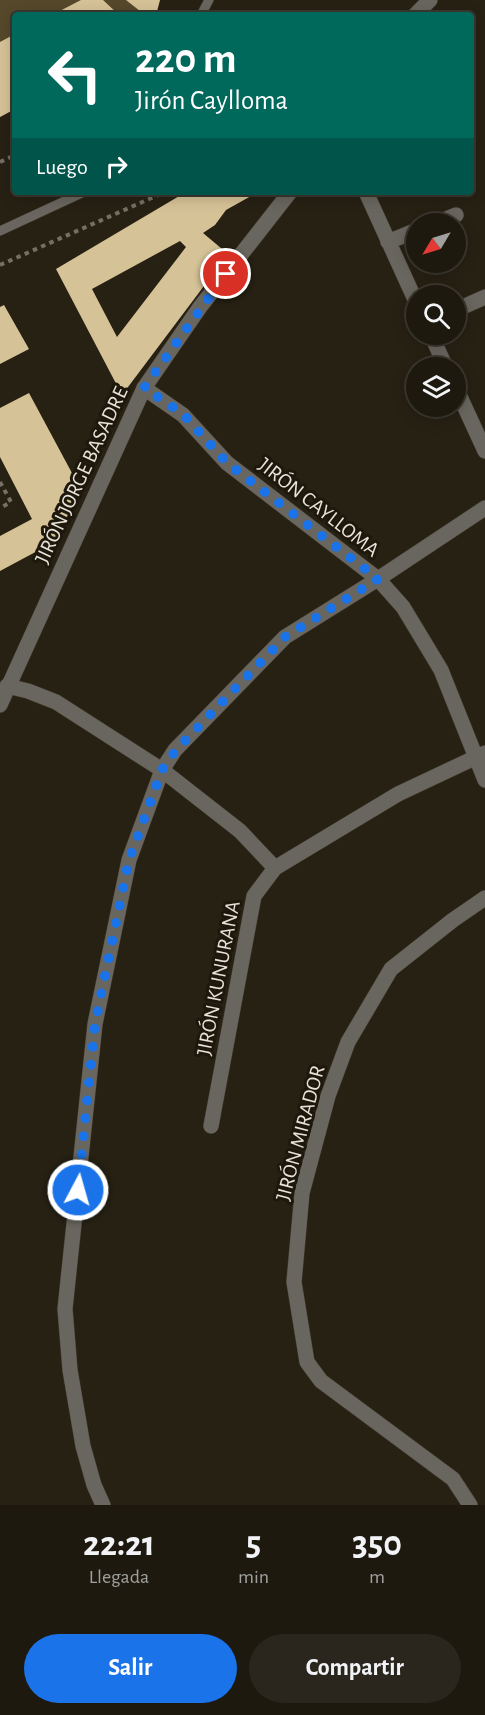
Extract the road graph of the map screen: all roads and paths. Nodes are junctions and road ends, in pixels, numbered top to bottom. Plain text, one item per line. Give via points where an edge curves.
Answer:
1 (430, 0) edge
2 (418, 12) edge
3 (78, 195) edge
4 (158, 195) edge
5 (288, 195) edge
6 (367, 195) edge
7 (0, 231) edge
8 (406, 235) edge
9 (388, 242) junction
10 (0, 265) edge
11 (408, 285) edge
12 (485, 297) edge
13 (466, 306) edge
14 (144, 388) junction
15 (466, 409) edge
16 (485, 450) edge
17 (0, 482) edge
18 (0, 508) edge
19 (485, 508) edge
20 (378, 579) junction
21 (7, 686) junction
22 (0, 705) edge
23 (481, 756) edge
24 (162, 770) junction
25 (485, 780) edge
26 (275, 868) junction
27 (485, 898) edge
28 (211, 1126) dead end
29 (103, 1505) edge
30 (470, 1505) edge

1 - 2 street
3 - 7 lane
4 - 10 path
5 - 14 street, JIRÓN JORGE BASADRE via 200,307
6 - 9 street
8 - 9 street
9 - 11 street
12 - 13 street
14 - 20 street, JIRÓN CAYLLOMA via 183,414 227,463
14 - 21 street, JIRÓN JORGE BASADRE
15 - 16 street
17 - 18 path via 11,502
19 - 20 street
20 - 23 street, JIRÓN CAYLLOMA via 403,607 441,670
20 - 24 street via 285,637 176,750
21 - 22 street, JIRÓN JORGE BASADRE
21 - 24 street via 56,702
23 - 25 street, JIRÓN CAYLLOMA
23 - 26 street, JIRÓN KUNURANA via 398,794
24 - 26 street via 240,831
24 - 29 street via 129,860 95,1024 65,1309 83,1446
26 - 28 street, JIRÓN KUNURANA via 254,896
27 - 30 street, JIRÓN MIRADOR via 391,969 348,1042 328,1096 302,1193 294,1282 307,1362 321,1381 453,1479

